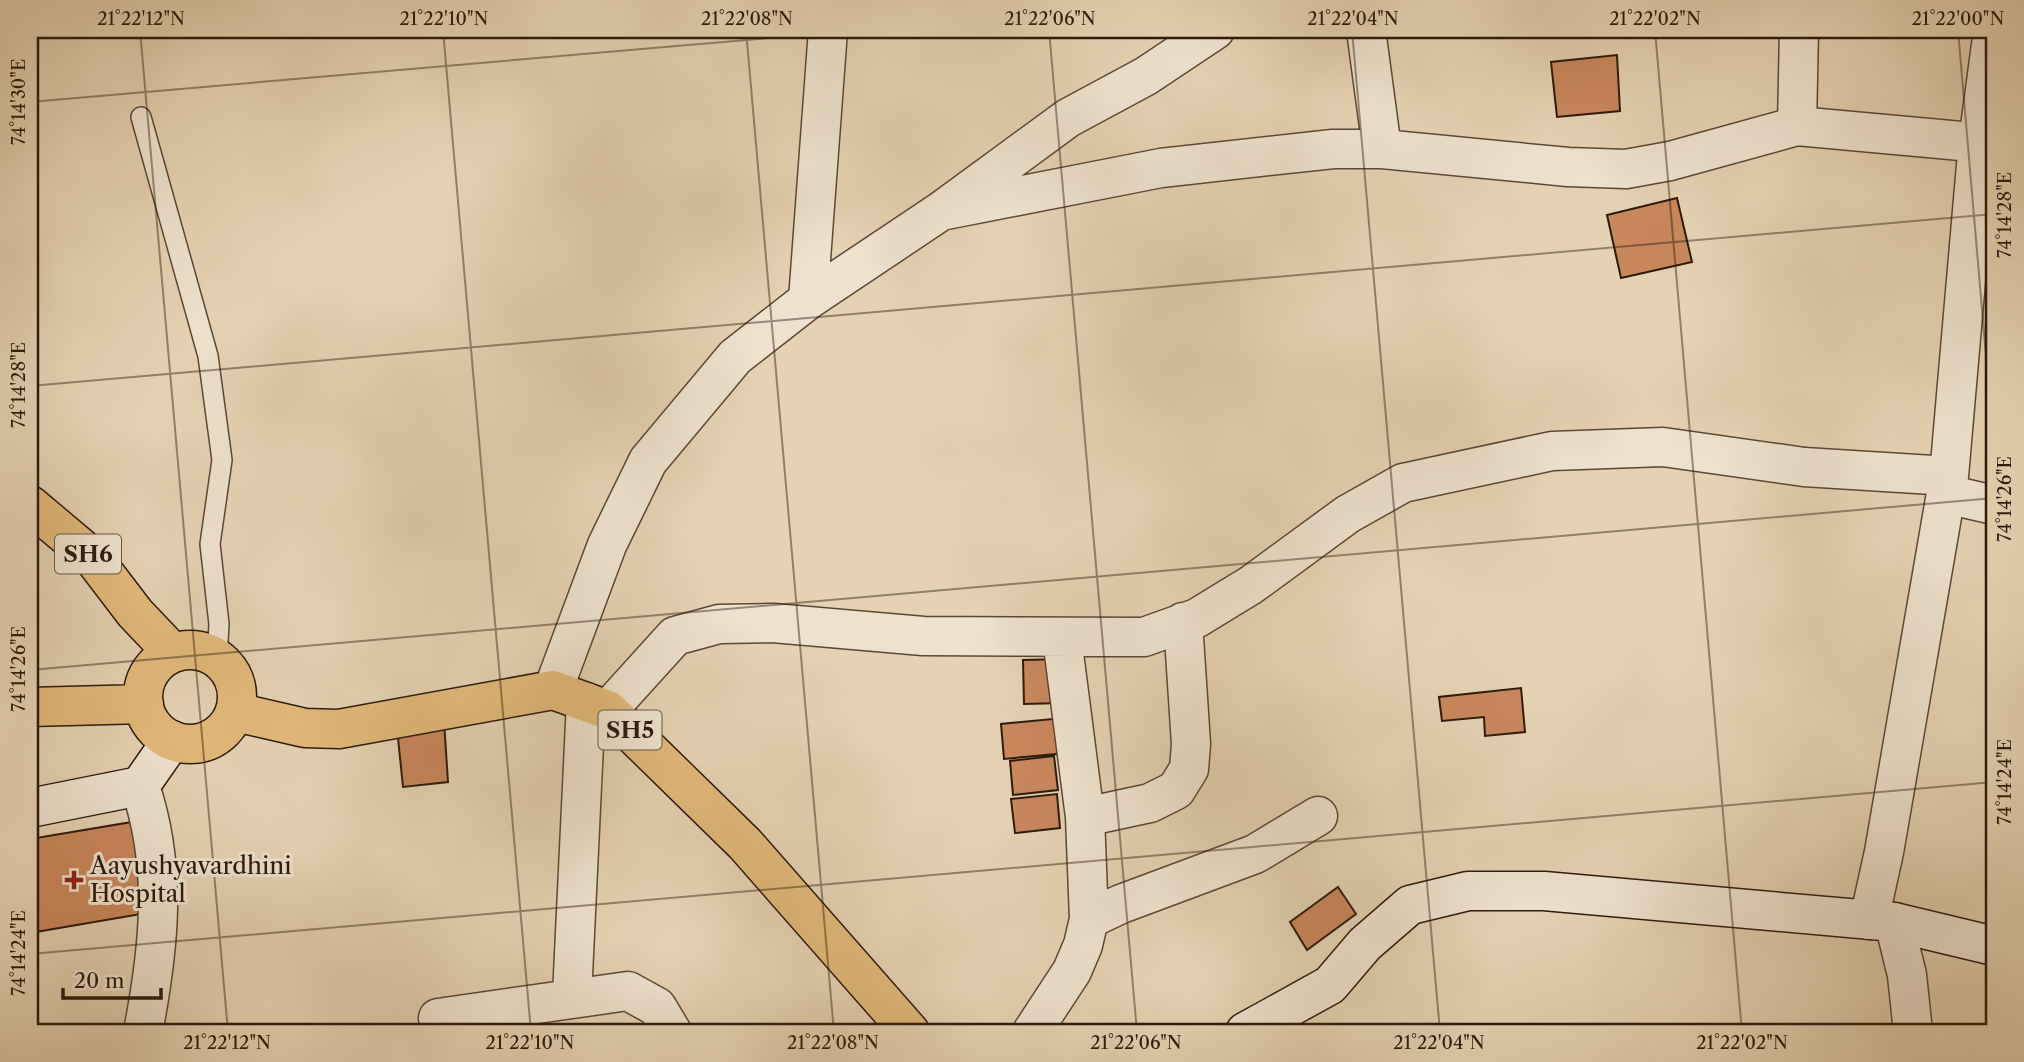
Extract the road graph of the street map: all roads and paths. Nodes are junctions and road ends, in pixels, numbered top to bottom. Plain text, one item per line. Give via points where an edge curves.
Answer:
1 (828, 30) edge
2 (1215, 30) edge
3 (1366, 30) edge
4 (1799, 30) edge
5 (1993, 30) edge
6 (141, 117) dead end
7 (1797, 126) junction
8 (1986, 143) edge
9 (1382, 149) junction
10 (941, 211) junction
11 (808, 300) junction
12 (1948, 485) junction
13 (30, 505) edge
14 (1994, 505) edge
15 (30, 539) edge
16 (135, 613) junction
17 (1183, 622) junction
18 (1062, 638) junction
19 (173, 653) junction
20 (217, 658) junction
21 (583, 701) junction
22 (144, 704) junction
23 (30, 707) edge
24 (234, 712) junction
25 (172, 740) junction
26 (139, 786) junction
27 (30, 808) edge
28 (1318, 816) dead end
29 (1085, 817) junction
30 (1089, 919) junction
31 (1882, 921) junction
32 (1994, 946) edge
33 (572, 996) junction
34 (438, 1018) dead end
35 (143, 1032) edge
36 (672, 1032) edge
37 (910, 1032) edge
38 (1032, 1032) edge
39 (1245, 1032) edge
40 (1913, 1032) edge

1 - 11 street
2 - 10 street via 1146,76 1068,118
3 - 9 street
4 - 7 street
5 - 8 street
6 - 20 lane via 208,356 222,460 210,544 219,624
7 - 8 street
7 - 9 street via 1626,169
8 - 12 street
9 - 10 street via 1333,149 1161,168
10 - 11 street
11 - 21 street via 735,357 648,461 607,545
12 - 14 street
12 - 17 street via 1664,447 1552,451 1403,483 1348,514 1251,585
12 - 31 street via 1884,852
13 - 16 main road, SH6 via 93,558
15 - 16 main road, SH6 via 79,579
16 - 19 main road, SH6
17 - 18 street via 1144,637
17 - 29 street via 1189,769 1176,790 1150,803
18 - 21 street via 923,636 774,623 719,624 675,636
18 - 29 street
19 - 20 main road via 204,651
19 - 22 main road via 149,673
20 - 24 main road via 235,682
21 - 24 main road via 339,729 304,728
21 - 33 street
21 - 37 main road, SH5 via 745,844
22 - 23 main road
22 - 25 main road via 158,732
24 - 25 main road via 216,736 202,742
25 - 26 street
26 - 27 street
26 - 35 street via 147,808 159,896 157,956
28 - 30 street via 1255,854
29 - 30 street
30 - 38 street via 1072,971
31 - 32 street
31 - 39 street via 1544,891 1468,891 1410,905 1365,944 1330,985
31 - 40 street via 1906,975
33 - 34 street
33 - 36 street via 628,990 657,1007

